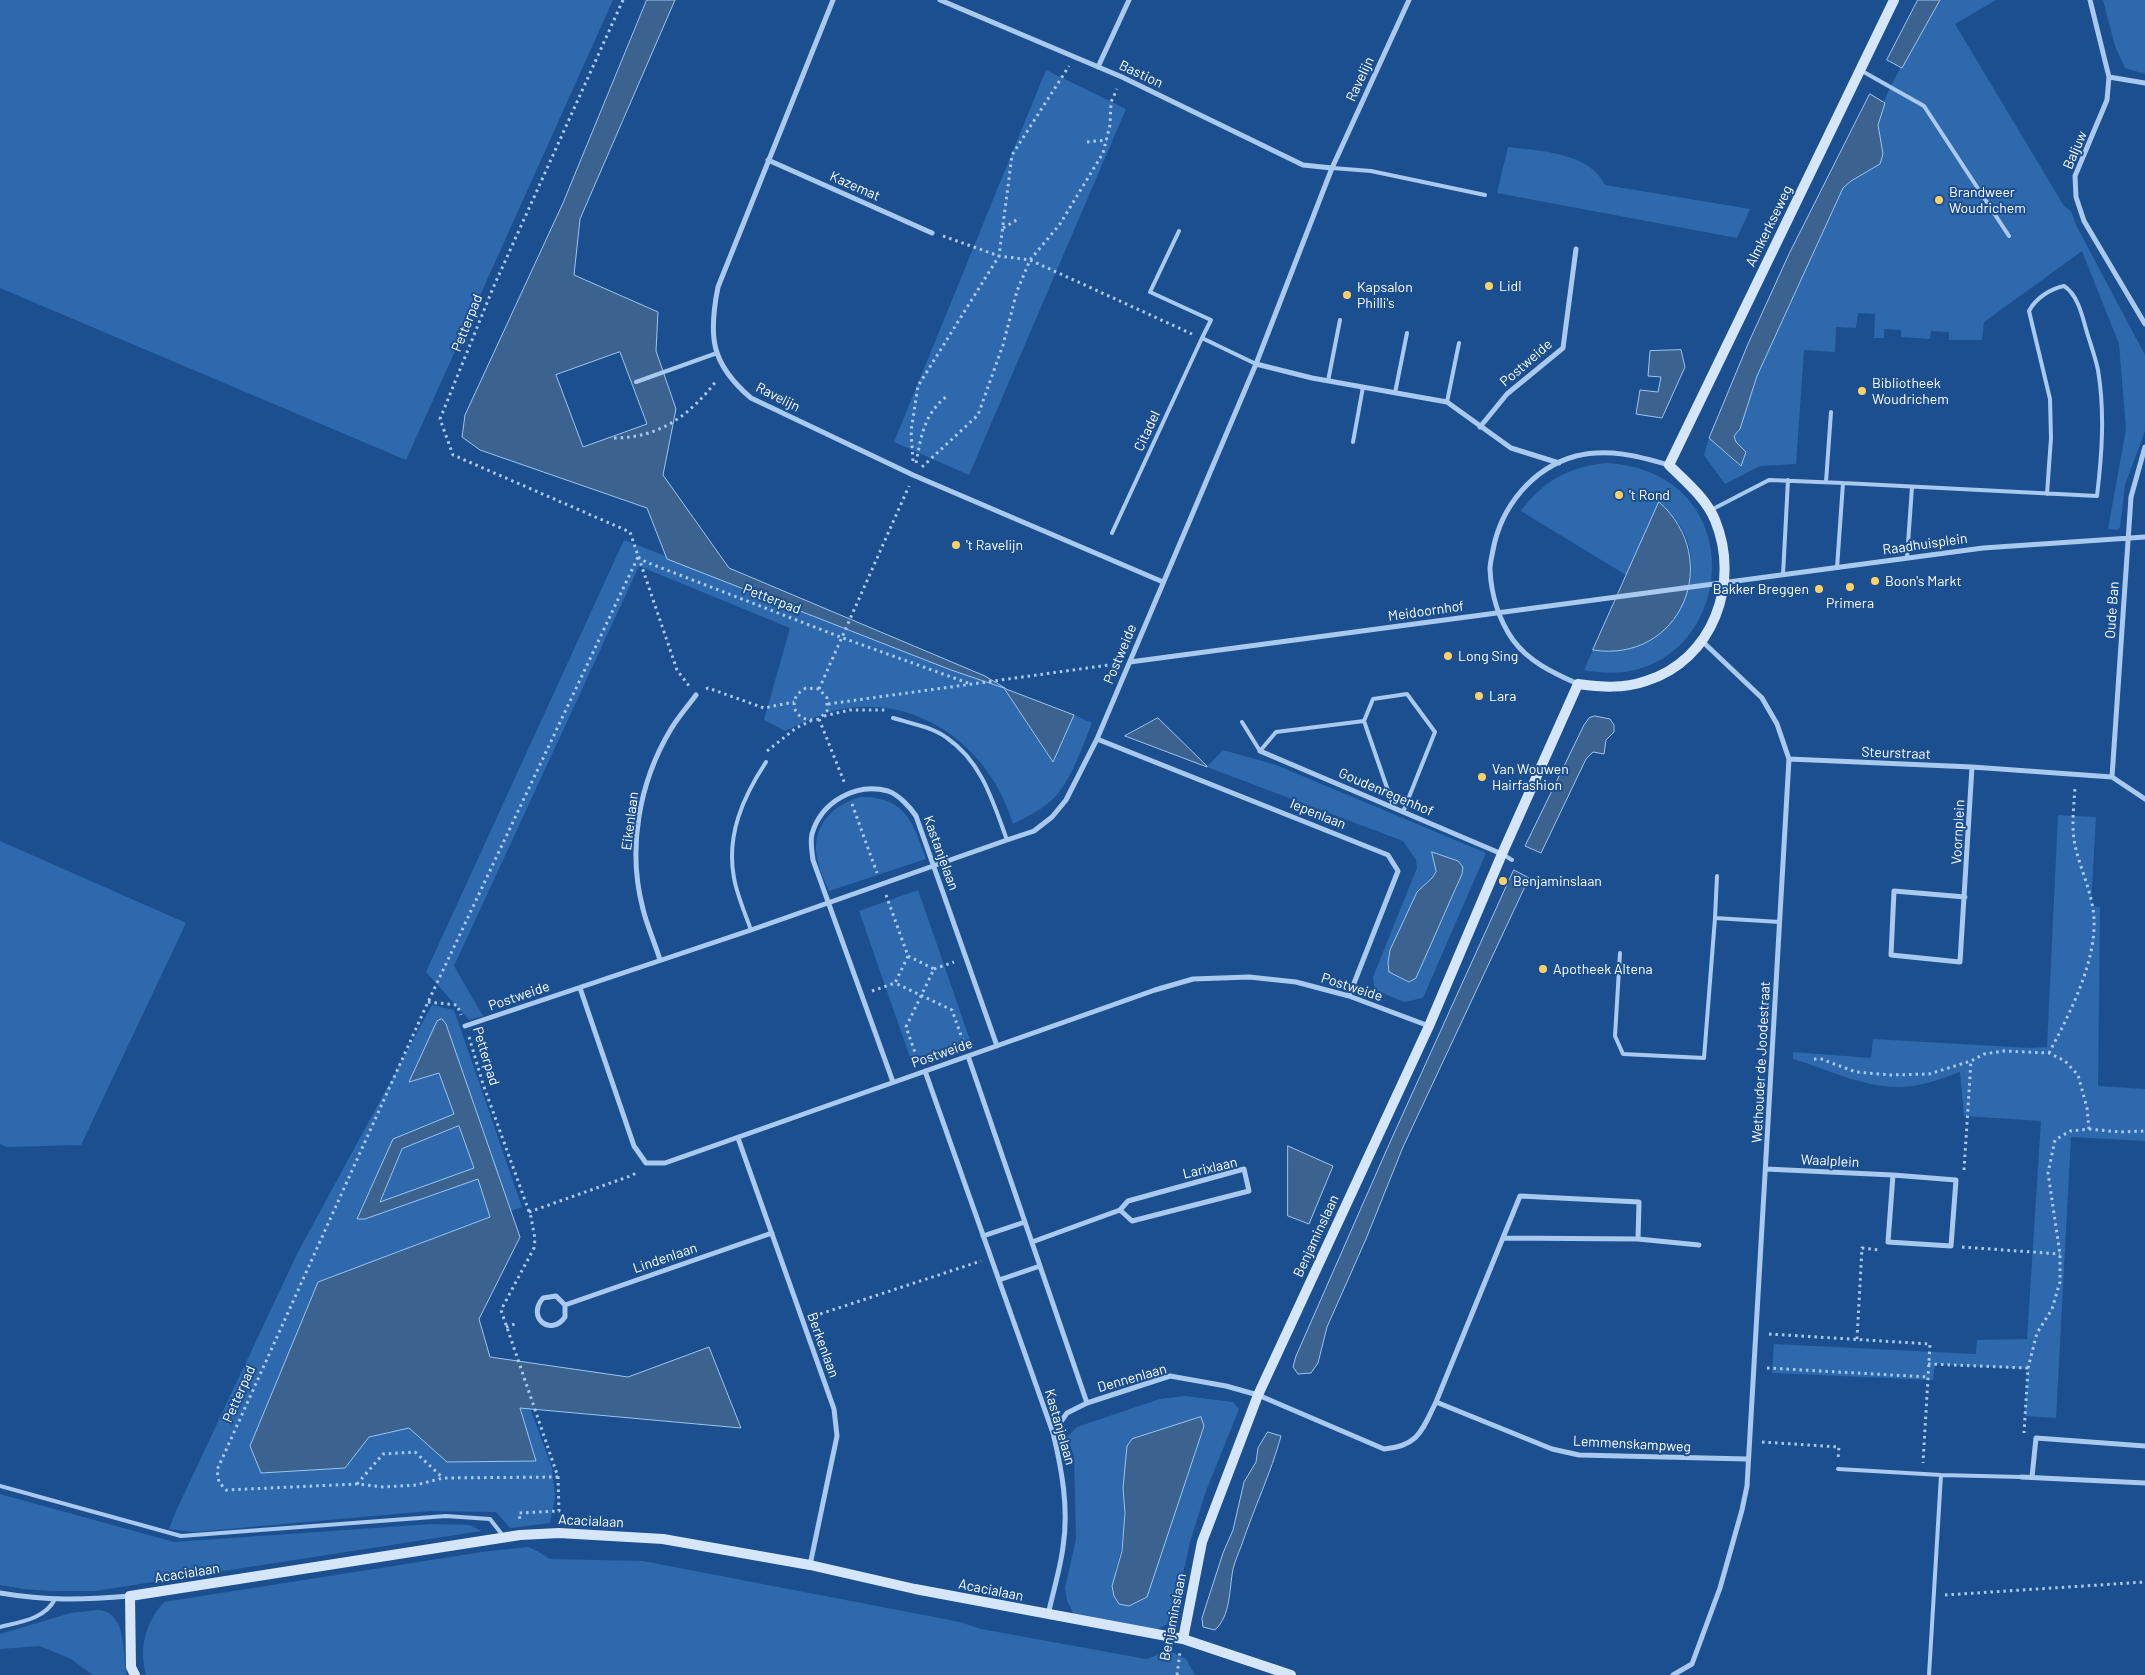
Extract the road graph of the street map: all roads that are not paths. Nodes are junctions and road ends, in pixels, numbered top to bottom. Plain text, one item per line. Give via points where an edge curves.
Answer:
1 (833, 0) edge
2 (940, 0) edge
3 (1129, 0) edge
4 (1410, 0) edge
5 (1894, 0) edge
6 (2090, 0) edge
7 (1098, 67) junction
8 (1860, 70) junction
9 (2109, 77) junction
10 (2145, 83) edge
11 (768, 160) junction
12 (1332, 168) junction
13 (1485, 195) dead end
14 (1179, 231) dead end
15 (932, 233) road end
16 (2009, 236) dead end
17 (1576, 249) dead end
18 (1340, 320) dead end
19 (2145, 324) edge
20 (1407, 333) dead end
21 (1202, 338) junction
22 (1459, 343) dead end
23 (717, 353) junction
24 (1256, 364) junction
25 (1328, 381) junction
26 (636, 382) dead end
27 (1363, 387) junction
28 (1395, 393) junction
29 (1447, 402) junction
30 (1831, 412) dead end
31 (1480, 427) junction
32 (1353, 442) dead end
33 (2145, 447) edge
34 (1559, 463) junction
35 (1669, 465) junction
36 (1788, 480) junction
37 (1826, 482) junction
38 (1843, 483) junction
39 (1912, 486) junction
40 (2047, 494) junction
41 (1709, 511) junction
42 (1112, 533) dead end
43 (2145, 537) edge
44 (2128, 540) junction
45 (1907, 558) junction
46 (1836, 568) junction
47 (1783, 575) junction
48 (1163, 582) junction
49 (1725, 583) junction
50 (1498, 613) junction
51 (1702, 641) junction
52 (1130, 662) junction
53 (1578, 684) junction
54 (696, 695) road end
55 (892, 718) road end
56 (1364, 721) junction
57 (1242, 722) dead end
58 (1097, 739) junction
59 (1260, 751) junction
60 (1789, 759) junction
61 (766, 762) road end
62 (1972, 767) junction
63 (2112, 777) junction
64 (2145, 799) edge
65 (1394, 808) junction
66 (1403, 812) junction
67 (1007, 840) junction
68 (1502, 854) junction
69 (1512, 860) dead end
70 (934, 866) junction
71 (1717, 876) dead end
72 (1965, 897) junction
73 (828, 903) junction
74 (1715, 918) junction
75 (1780, 922) junction
76 (751, 930) junction
77 (1620, 954) dead end
78 (660, 960) junction
79 (580, 988) junction
80 (1349, 996) junction
81 (465, 1026) road end
82 (1428, 1026) junction
83 (997, 1046) junction
84 (968, 1056) junction
85 (923, 1072) junction
86 (893, 1082) junction
87 (738, 1138) junction
88 (1766, 1169) junction
89 (1893, 1175) junction
90 (1120, 1210) junction
91 (1025, 1222) junction
92 (772, 1233) junction
93 (983, 1236) junction
94 (1503, 1238) junction
95 (1638, 1239) junction
96 (1032, 1242) junction
97 (1699, 1245) dead end
98 (1040, 1266) junction
99 (999, 1280) junction
100 (565, 1304) junction
101 (1258, 1395) junction
102 (1436, 1402) junction
103 (1087, 1403) junction
104 (1053, 1433) junction
105 (2145, 1446) edge
106 (1747, 1459) junction
107 (1838, 1469) road end
108 (1941, 1474) junction
109 (2021, 1477) joint
110 (2032, 1477) junction
111 (2145, 1483) edge
112 (0, 1486) edge
113 (504, 1538) junction
114 (810, 1565) junction
115 (0, 1593) edge
116 (130, 1596) junction
117 (55, 1599) junction
118 (1048, 1615) junction
119 (0, 1628) edge
120 (1183, 1640) junction
121 (135, 1675) edge
122 (1291, 1675) edge
123 (1674, 1675) edge
124 (1929, 1675) edge

1 - 11 street, Ravelijn
2 - 7 street, Bastion
3 - 7 street
4 - 12 street, Ravelijn
5 - 8 street, Almkerkseweg
6 - 9 street, Baljuw
7 - 12 street, Bastion via 1303,165
8 - 16 lane via 1924,106
8 - 35 street, Almkerkseweg
9 - 10 street
9 - 19 street, Baljuw via 2107,100 2075,176 2076,197 2084,221
11 - 15 street, Kazemat
11 - 23 street, Ravelijn via 718,287 712,316 712,335
12 - 13 lane via 1371,171
12 - 24 street, Postweide
14 - 21 lane, Citadel via 1150,292 1210,320
17 - 31 street, Postweide via 1563,348 1507,394
18 - 25 lane
20 - 28 lane
21 - 24 lane
21 - 42 lane, Citadel
22 - 29 lane
23 - 26 lane
23 - 48 street, Ravelijn via 737,386 751,398 914,475
24 - 25 street
24 - 48 street, Postweide
25 - 27 street
27 - 28 street
27 - 32 lane
28 - 29 street
29 - 31 street
30 - 37 lane
31 - 34 street via 1511,448
33 - 44 street, Oude Ban via 2131,497
34 - 35 street via 1576,456 1609,452
34 - 50 street via 1534,478 1516,496 1497,530 1490,568
35 - 41 street via 1696,492
36 - 37 lane
36 - 41 lane via 1769,480
36 - 47 lane
37 - 38 lane
38 - 39 lane
38 - 46 lane
39 - 40 lane
39 - 45 lane
40 - 40 lane via 2097,496 2102,447 2098,369 2072,291 2064,286 2054,288 2033,302 2029,311 2050,399
41 - 49 street via 1724,549
43 - 44 street, Raadhuisplein
44 - 45 street, Raadhuisplein via 1984,548
44 - 63 street, Oude Ban
45 - 46 street, Raadhuisplein
46 - 47 street, Raadhuisplein
47 - 49 street, Raadhuisplein
48 - 52 street, Postweide
49 - 50 street, Meidoornhof
49 - 51 street via 1718,613
50 - 52 street, Meidoornhof
50 - 53 street via 1514,641 1542,668
51 - 53 street via 1677,666 1646,681 1612,688
51 - 60 street via 1762,698 1777,724
52 - 58 street, Postweide
53 - 68 street, Benjaminslaan
54 - 78 street, Eikenlaan via 671,728 648,776 641,805 636,871 643,909
55 - 67 lane via 947,737 968,758 986,783
56 - 59 lane via 1276,732
56 - 65 lane
56 - 66 lane via 1373,699 1407,694 1434,732
57 - 59 lane
58 - 67 street, Postweide via 1066,800 1052,817 1034,831
58 - 80 street, Iepenlaan via 1388,855 1398,870
59 - 65 street, Goudenregenhof
60 - 62 street, Steurstraat
60 - 75 street, Wethouder de Joodestraat
61 - 76 lane via 750,785 733,836 734,880
62 - 63 street, Steurstraat
62 - 72 street, Voornplein
63 - 64 street, Steurstraat
65 - 66 street, Goudenregenhof
66 - 68 street, Goudenregenhof
67 - 70 street, Postweide
68 - 69 lane
68 - 82 street, Benjaminslaan
70 - 73 street, Postweide
70 - 73 street, Kastanjelaan via 916,816 909,806 889,791 868,789 848,793 828,806 812,834 813,860
70 - 83 street, Kastanjelaan
71 - 74 lane
72 - 72 street, Voornplein via 1960,962 1891,955 1894,891
73 - 76 street, Postweide
73 - 86 street, Kastanjelaan
74 - 75 lane
74 - 77 lane via 1704,1058 1623,1054 1615,1036
75 - 88 street, Wethouder de Joodestraat
76 - 78 street, Postweide
78 - 79 street, Postweide
79 - 81 street, Postweide
79 - 87 street, Postweide via 634,1146 646,1163 665,1163
80 - 82 street, Postweide
80 - 83 street, Postweide via 1296,982 1248,977 1193,979
82 - 101 street, Benjaminslaan
83 - 84 street, Postweide
84 - 85 street, Postweide
84 - 91 street
85 - 86 street, Postweide
85 - 93 street, Kastanjelaan
86 - 87 street, Postweide
87 - 92 street, Berkenlaan
88 - 89 street, Waalplein
88 - 106 street, Wethouder de Joodestraat
89 - 89 street, Waalplein via 1956,1180 1951,1246 1888,1242
90 - 90 street, Larixlaan via 1132,1222 1249,1191 1244,1169 1128,1201
90 - 96 street, Larixlaan
91 - 93 street
91 - 96 street
92 - 100 street, Lindenlaan
92 - 114 street, Berkenlaan via 834,1409 837,1436
93 - 99 street, Kastanjelaan
94 - 95 street
94 - 95 street via 1520,1196 1639,1202
94 - 102 street
95 - 97 street
96 - 98 street
98 - 99 street
98 - 103 street
99 - 104 street, Kastanjelaan
100 - 100 street via 565,1317 556,1325 542,1323 538,1317 536,1310 543,1298 556,1296
101 - 102 street via 1384,1449 1401,1448 1420,1434
101 - 103 street, Dennenlaan via 1170,1376
101 - 120 street, Benjaminslaan via 1202,1542
102 - 106 street, Lemmenskampweg via 1552,1449 1579,1455
103 - 104 street, Dennenlaan via 1067,1413
104 - 118 street, Kastanjelaan via 1061,1465 1065,1505 1063,1546
105 - 110 street via 2036,1438
106 - 123 street, Wethouder de Joodestraat via 1747,1486 1742,1510 1720,1588 1692,1664
107 - 108 lane
108 - 109 lane
108 - 124 lane
109 - 110 street
110 - 111 street
112 - 113 lane via 181,1536 446,1516 490,1519
113 - 114 street, Acacialaan via 559,1533 663,1539
113 - 116 street, Acacialaan
114 - 118 street, Acacialaan
115 - 117 street
116 - 117 street
116 - 121 street via 131,1667
117 - 119 lane via 43,1614
118 - 120 street, Acacialaan
120 - 122 street, Acacialaan

